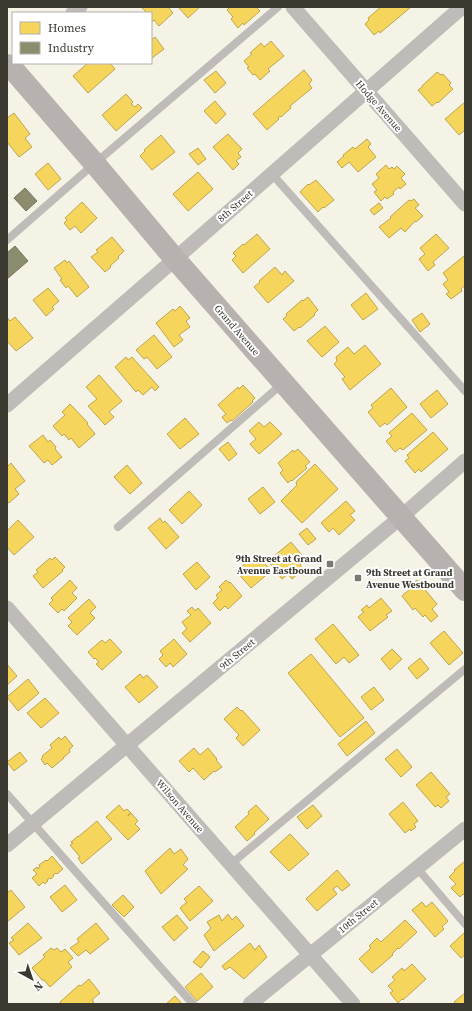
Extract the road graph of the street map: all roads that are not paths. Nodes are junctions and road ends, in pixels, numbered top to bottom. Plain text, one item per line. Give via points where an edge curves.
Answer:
1 (278, 7) edge
2 (293, 7) edge
3 (464, 8) edge
4 (9, 65) edge
5 (366, 91) junction
6 (95, 164) junction
7 (272, 174) junction
8 (465, 204) edge
9 (7, 240) edge
10 (175, 259) junction
11 (283, 382) junction
12 (465, 391) edge
13 (7, 405) edge
14 (465, 461) edge
15 (401, 517) junction
16 (118, 527) dead end
17 (465, 590) edge
18 (7, 608) edge
19 (465, 669) edge
20 (127, 745) junction
21 (7, 794) edge
22 (33, 824) junction
23 (465, 829) edge
24 (7, 845) edge
25 (231, 864) junction
26 (417, 868) junction
27 (465, 924) edge
28 (310, 955) junction
29 (193, 1004) edge
30 (250, 1004) edge
31 (353, 1004) edge

1 - 6 lane
2 - 5 street, Hodge Avenue
3 - 5 street, 8th Street
4 - 6 main road, Grand Avenue
5 - 7 street, 8th Street
5 - 8 street, Hodge Avenue
6 - 9 lane
6 - 10 main road, Grand Avenue
7 - 10 street, 8th Street
7 - 12 lane
10 - 11 main road, Grand Avenue
10 - 13 street, 8th Street
11 - 15 main road, Grand Avenue
11 - 16 lane
14 - 15 street, 9th Street
15 - 17 main road, Grand Avenue
15 - 20 street, 9th Street
18 - 20 street, Wilson Avenue
19 - 25 lane
20 - 22 street, 9th Street
20 - 25 street, Wilson Avenue
21 - 22 lane
22 - 24 street, 9th Street
22 - 29 lane
23 - 26 street, 10th Street
25 - 28 street, Wilson Avenue
26 - 27 lane
26 - 28 street, 10th Street
28 - 30 street, 10th Street
28 - 31 street, Wilson Avenue

